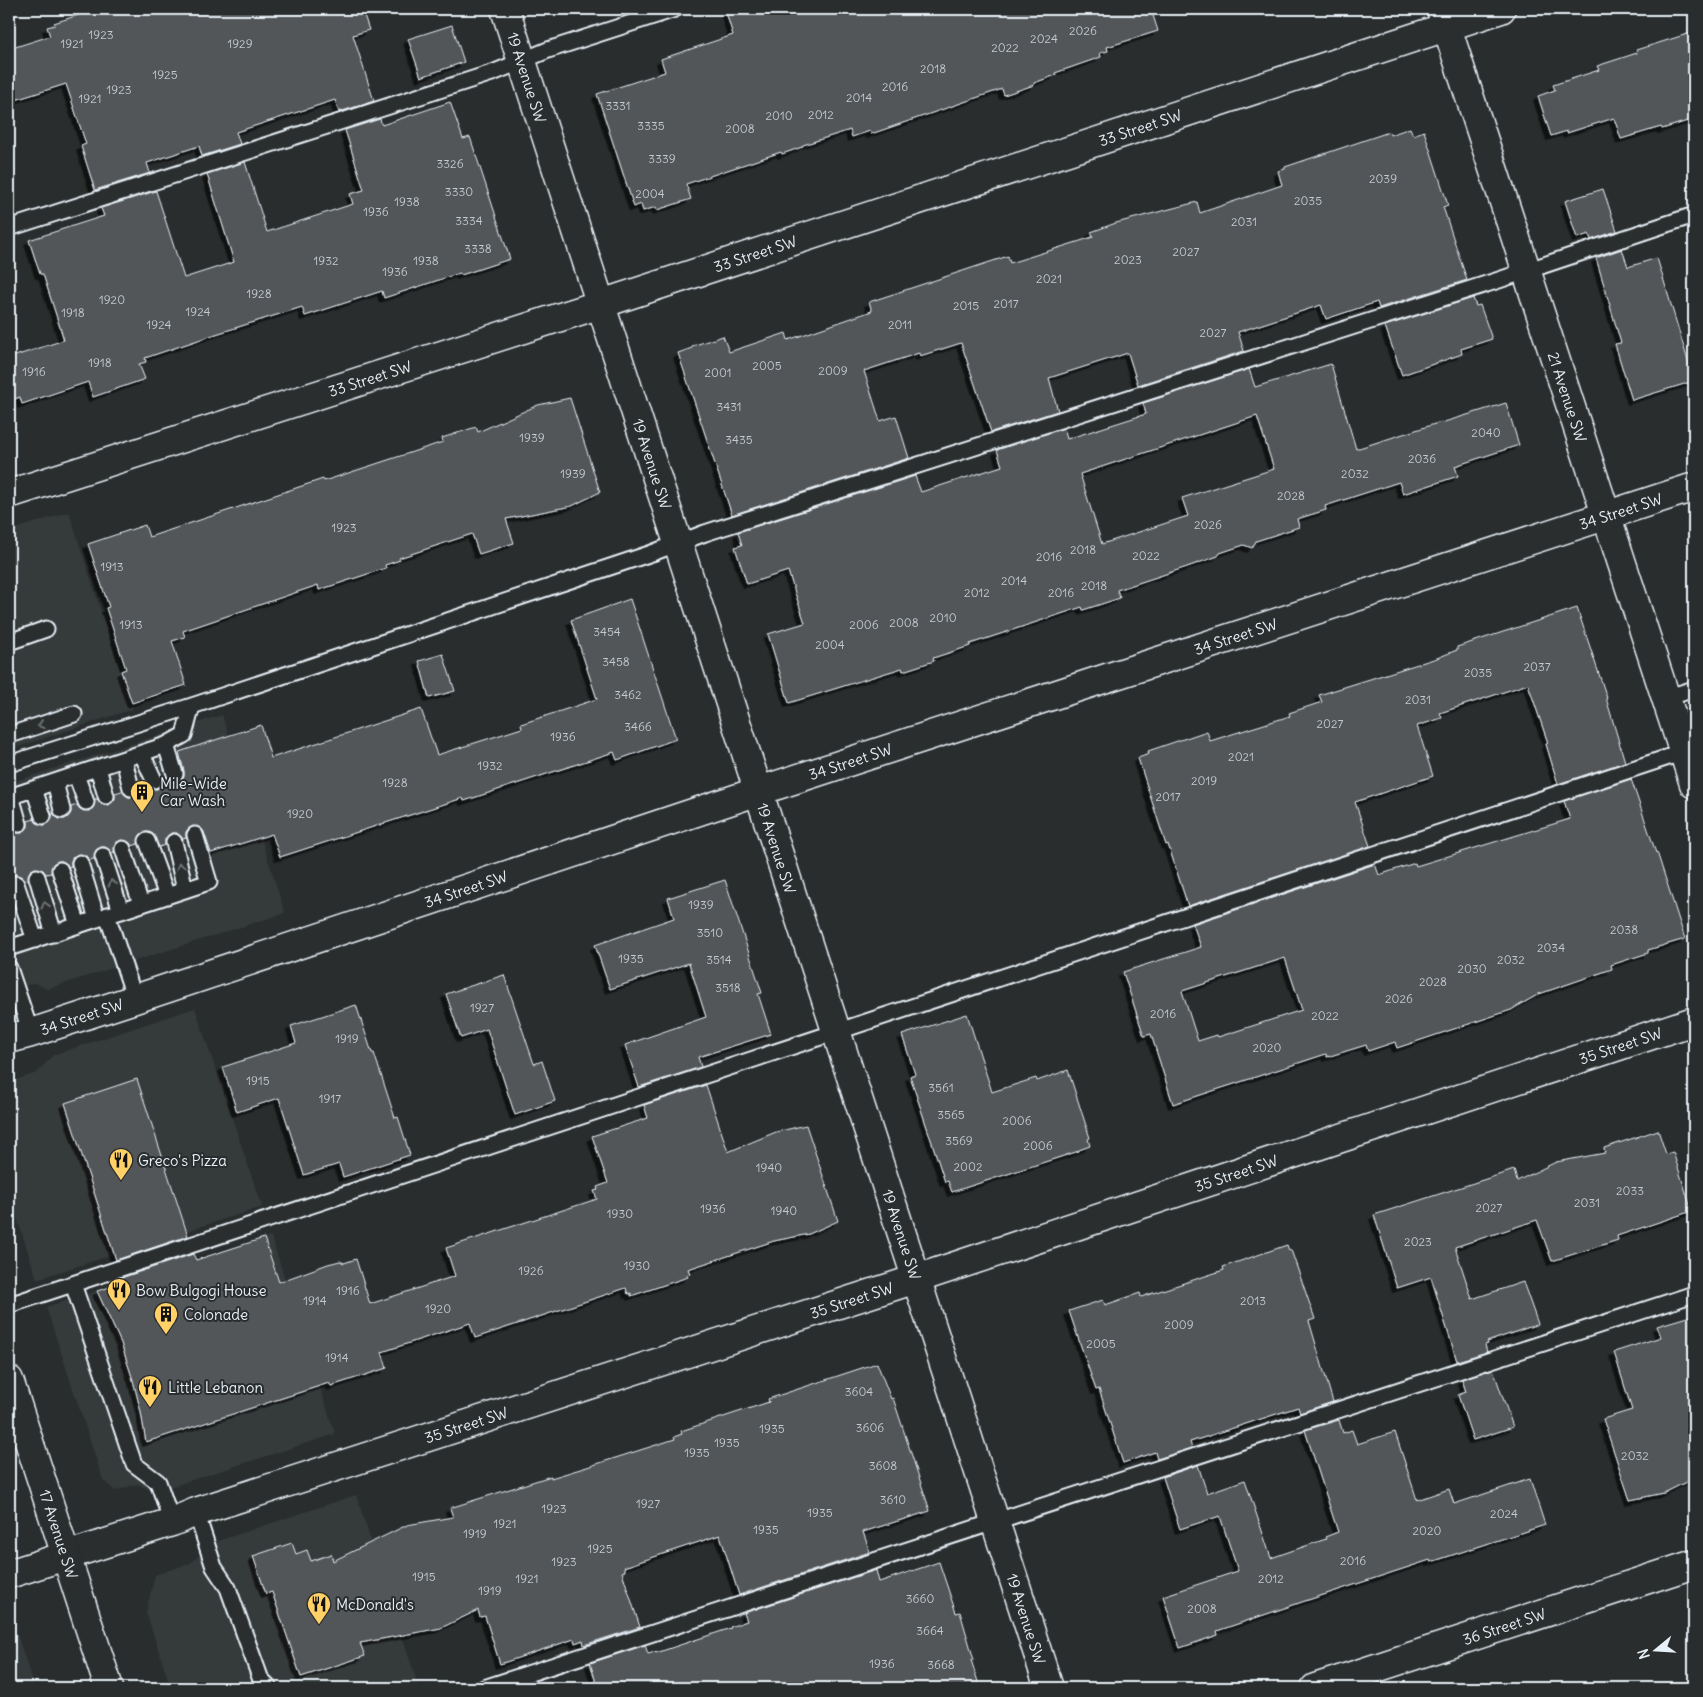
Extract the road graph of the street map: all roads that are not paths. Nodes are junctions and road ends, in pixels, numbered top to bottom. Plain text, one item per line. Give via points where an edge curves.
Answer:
1 (505, 9) edge
2 (675, 9) edge
3 (1501, 9) edge
4 (1444, 17) edge
5 (522, 61) junction
6 (1694, 215) edge
7 (9, 228) edge
8 (1526, 271) junction
9 (601, 304) junction
10 (1694, 487) edge
11 (9, 494) edge
12 (1607, 516) junction
13 (678, 543) junction
14 (46, 629) dead end
15 (9, 642) edge
16 (1694, 689) edge
17 (1666, 698) junction
18 (192, 706) junction
19 (74, 714) dead end
20 (9, 733) edge
21 (166, 745) junction
22 (1689, 751) edge
23 (142, 754) junction
24 (124, 760) junction
25 (9, 764) edge
26 (98, 768) junction
27 (175, 774) dead end
28 (76, 775) junction
29 (154, 780) dead end
30 (55, 782) junction
31 (1694, 784) edge
32 (131, 788) dead end
33 (34, 789) junction
34 (759, 792) junction
35 (106, 796) dead end
36 (10, 797) edge
37 (86, 802) dead end
38 (62, 810) dead end
39 (43, 816) dead end
40 (19, 824) dead end
41 (195, 835) dead end
42 (148, 841) dead end
43 (174, 842) dead end
44 (124, 849) dead end
45 (103, 856) dead end
46 (80, 863) dead end
47 (60, 870) dead end
48 (36, 877) dead end
49 (16, 884) dead end
50 (185, 889) junction
51 (167, 896) junction
52 (141, 904) junction
53 (108, 915) junction
54 (78, 925) junction
55 (54, 934) junction
56 (35, 940) junction
57 (10, 945) edge
58 (9, 968) edge
59 (135, 999) junction
60 (1694, 1022) edge
61 (836, 1031) junction
62 (20, 1036) edge
63 (916, 1279) junction
64 (73, 1284) junction
65 (1694, 1294) edge
66 (9, 1305) edge
67 (9, 1380) edge
68 (184, 1517) junction
69 (995, 1522) junction
70 (66, 1555) junction
71 (1694, 1564) edge
72 (9, 1574) edge
73 (109, 1688) edge
74 (269, 1688) edge
75 (484, 1688) edge
76 (1049, 1688) edge
77 (1315, 1688) edge

1 - 5 street, 19 Avenue SW
2 - 5 lane
3 - 4 street, 33 Street SW
4 - 8 street, 21 Avenue SW
4 - 9 street, 33 Street SW
5 - 7 lane
5 - 9 street, 19 Avenue SW
6 - 8 lane
8 - 12 street, 21 Avenue SW
8 - 13 lane
9 - 11 street, 33 Street SW
9 - 13 street, 19 Avenue SW
10 - 12 street, 34 Street SW
12 - 17 street, 21 Avenue SW
12 - 34 street, 34 Street SW
13 - 18 lane
13 - 34 street, 19 Avenue SW
14 - 15 lane
16 - 17 lane
17 - 22 street, 21 Avenue SW
18 - 21 lane via 184,735
18 - 25 lane
19 -> 20 lane
21 - 23 lane
21 - 27 lane
22 - 31 street, 21 Avenue SW
22 - 61 lane
23 - 24 lane
23 - 29 lane
24 - 26 lane
24 - 32 lane
26 - 28 lane
26 - 35 lane
28 - 30 lane
28 - 37 lane
30 - 33 lane
30 - 38 lane
33 - 36 lane
33 - 39 lane
34 - 59 street, 34 Street SW
34 - 61 street, 19 Avenue SW
36 - 40 lane
41 - 50 lane via 209,882
42 - 51 lane
50 -> 43 lane
44 - 52 lane
53 -> 45 lane
46 - 53 lane
47 - 54 lane
55 -> 48 lane
49 - 56 lane
50 - 51 lane
51 - 52 lane
52 - 53 lane
53 - 54 lane
53 - 59 lane
54 - 55 lane
55 - 56 lane
56 - 57 lane
58 - 62 lane
59 - 62 street, 34 Street SW
60 - 63 street, 35 Street SW
61 - 63 street, 19 Avenue SW
61 - 64 lane
63 - 68 street, 35 Street SW
63 - 69 street, 19 Avenue SW
64 - 66 lane
64 - 68 lane via 134,1464 158,1482
65 - 69 lane
67 - 70 street, 17 Avenue SW
68 - 70 street, 35 Street SW
68 - 74 lane via 228,1588 261,1680
69 - 75 lane
69 - 76 street, 19 Avenue SW
70 - 72 street, 35 Street SW
70 - 73 street, 17 Avenue SW
71 - 77 street, 36 Street SW

